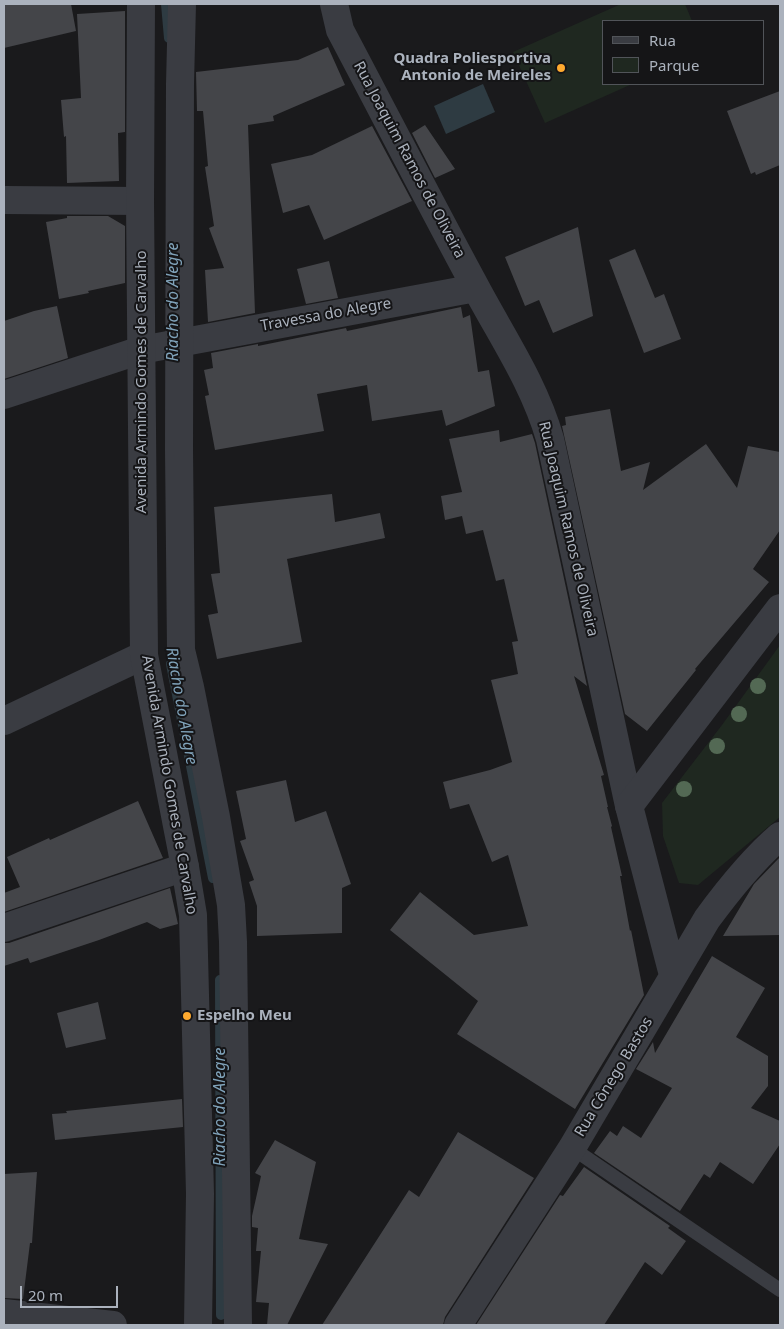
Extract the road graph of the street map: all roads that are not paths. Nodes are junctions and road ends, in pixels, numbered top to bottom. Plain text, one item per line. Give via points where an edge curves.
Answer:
1 (141, 4) edge
2 (182, 4) edge
3 (334, 4) edge
4 (4, 200) edge
5 (140, 202) junction
6 (476, 288) junction
7 (178, 342) junction
8 (144, 349) junction
9 (4, 395) edge
10 (780, 608) edge
11 (144, 655) junction
12 (4, 721) edge
13 (629, 806) junction
14 (774, 846) edge
15 (185, 867) junction
16 (4, 928) edge
17 (673, 975) junction
18 (572, 1148) junction
19 (780, 1290) edge
20 (8, 1316) edge
21 (113, 1325) edge
22 (198, 1325) edge
23 (238, 1325) edge
24 (458, 1325) edge

1 - 5 street, Avenida Armindo Gomes de Carvalho
2 - 7 street
3 - 6 street, Rua Joaquim Ramos de Oliveira via 340,30
4 - 5 street
5 - 8 street, Avenida Armindo Gomes de Carvalho
6 - 7 street, Travessa do Alegre
6 - 13 street, Rua Joaquim Ramos de Oliveira via 534,392 550,439
7 - 8 street, Travessa do Alegre
7 - 23 street via 181,650 231,905
8 - 9 street
8 - 11 street, Avenida Armindo Gomes de Carvalho
10 - 13 street
11 - 12 street
11 - 15 street, Avenida Armindo Gomes de Carvalho
13 - 17 street, Rua Joaquim Ramos de Oliveira
14 - 17 street, Rua Cônego Bastos via 730,888
15 - 16 street
15 - 22 street, Avenida Armindo Gomes de Carvalho via 195,947 200,1194
17 - 18 street, Rua Cônego Bastos
18 - 19 lane
18 - 24 street, Rua Cônego Bastos
20 - 21 street

